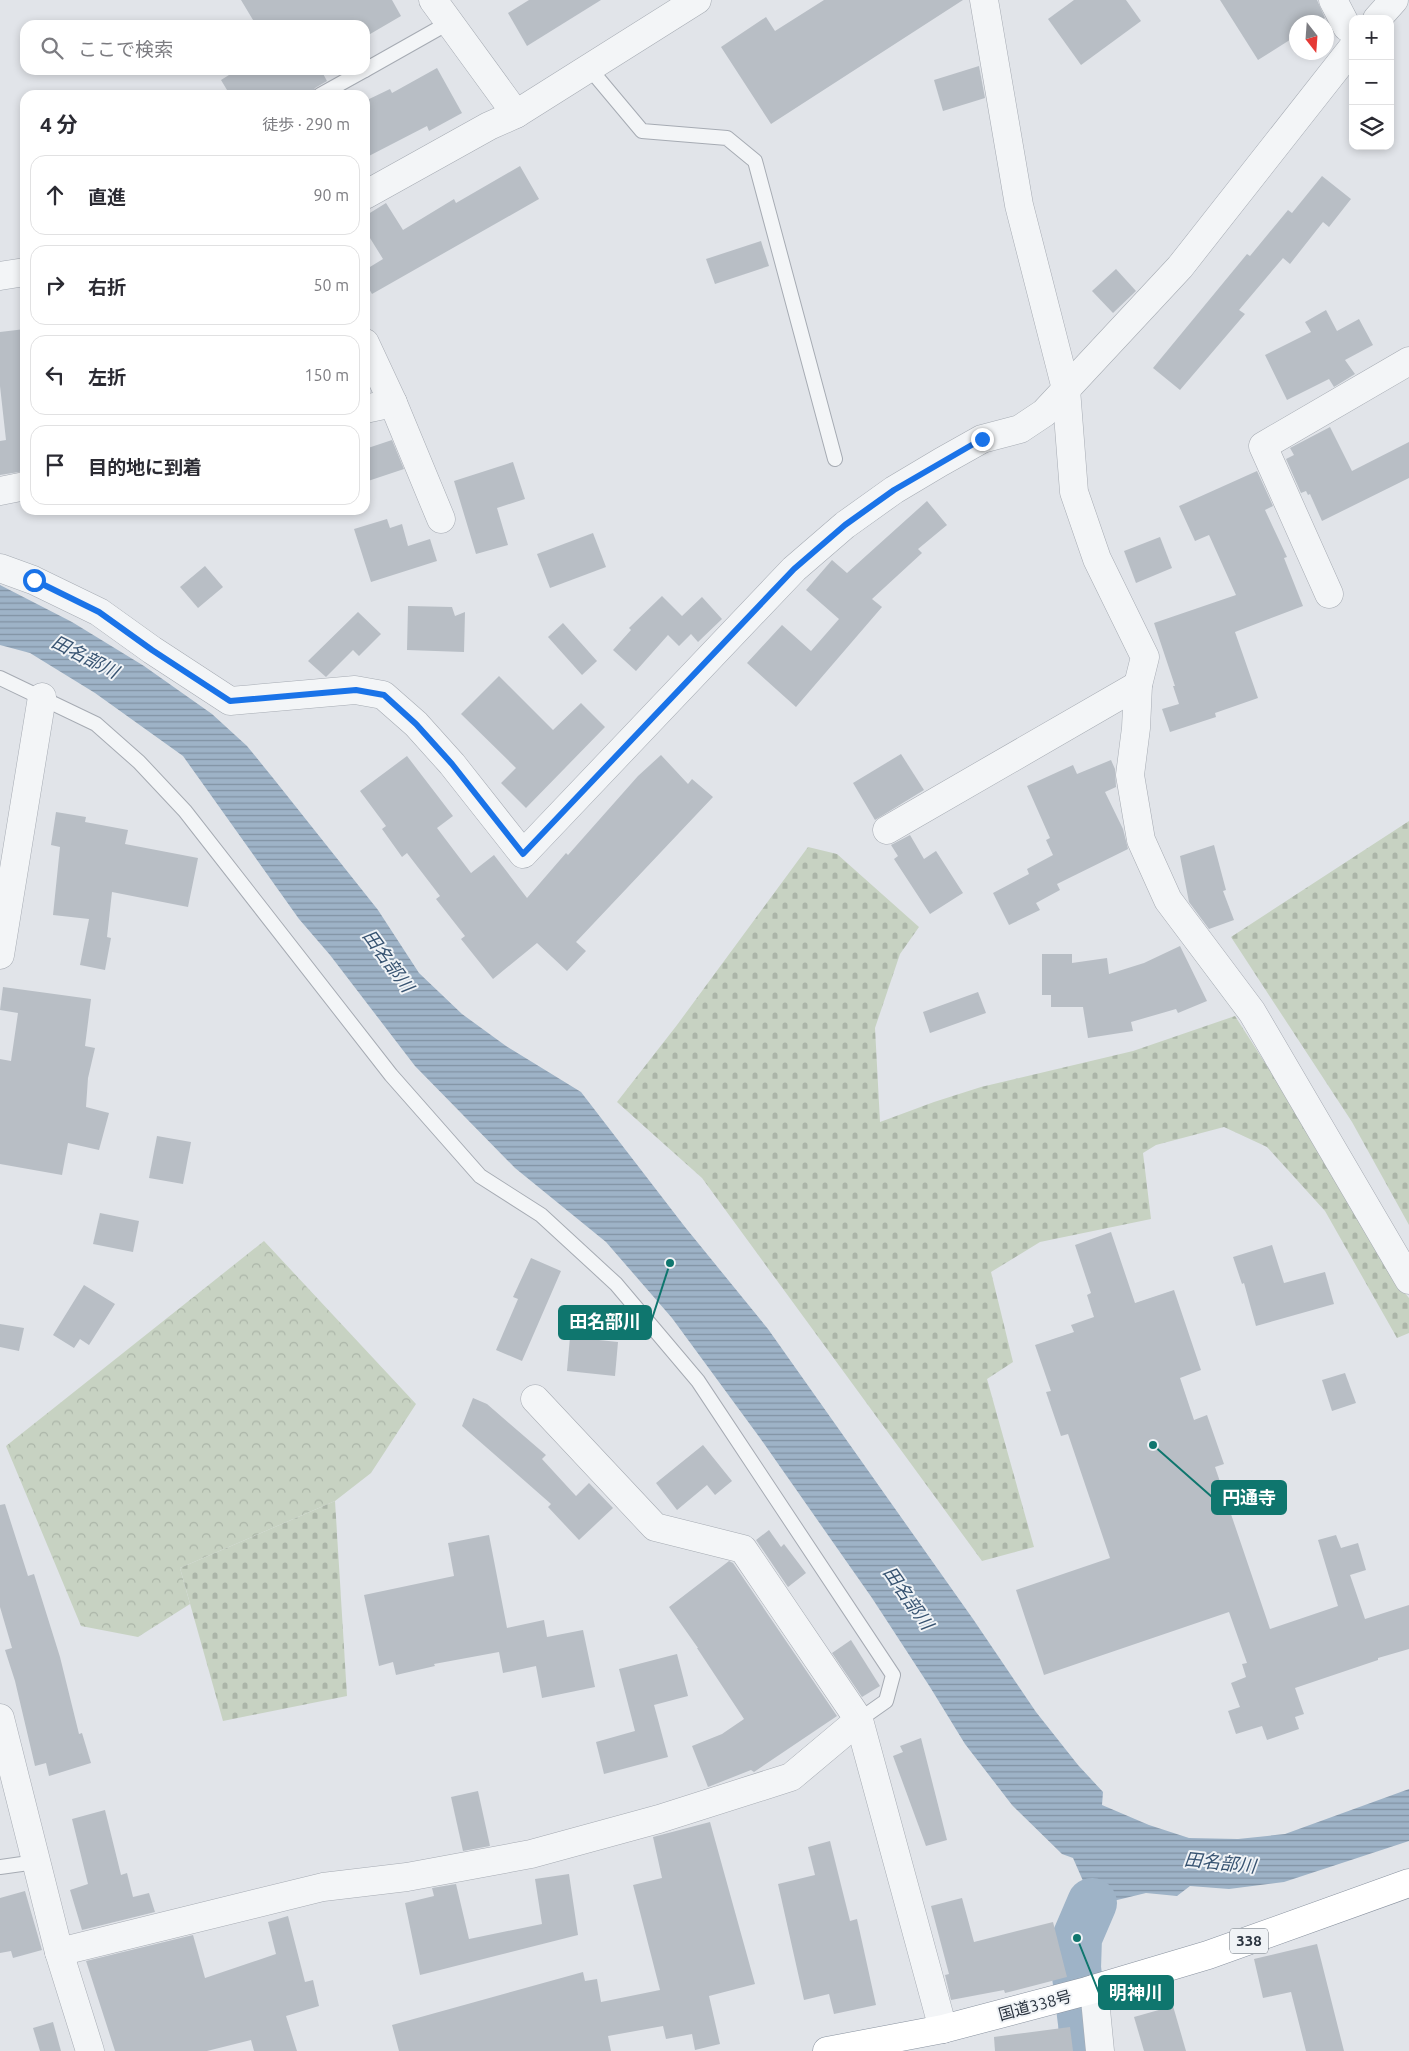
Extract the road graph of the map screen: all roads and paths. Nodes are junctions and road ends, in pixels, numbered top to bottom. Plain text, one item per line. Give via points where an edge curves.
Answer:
1 (433, 0) edge
2 (696, 0) edge
3 (984, 0) edge
4 (1333, 0) edge
5 (1394, 0) edge
6 (1381, 15) edge
7 (450, 22) junction
8 (1349, 28) edge
9 (1349, 52) edge
10 (370, 67) edge
11 (590, 69) junction
12 (356, 75) edge
13 (329, 90) edge
14 (516, 114) junction
15 (370, 192) edge
16 (20, 273) edge
17 (0, 276) edge
18 (370, 354) edge
19 (1409, 361) edge
20 (1066, 389) junction
21 (393, 403) junction
22 (370, 408) edge
23 (835, 459) dead end
24 (20, 487) edge
25 (0, 491) edge
26 (441, 519) dead end
27 (0, 568) edge
28 (1330, 594) dead end
29 (0, 678) edge
30 (1138, 685) junction
31 (42, 698) junction
32 (887, 830) dead end
33 (0, 956) edge
34 (1409, 1280) edge
35 (535, 1399) dead end
36 (0, 1718) edge
37 (859, 1720) junction
38 (36, 1862) junction
39 (0, 1867) edge
40 (1409, 1883) edge
41 (59, 1952) junction
42 (1083, 1992) junction
43 (943, 2029) junction
44 (90, 2051) edge
45 (828, 2051) edge
46 (1100, 2051) edge

1 - 7 street
2 - 11 street
3 - 20 street via 1019,205
4 - 8 street
5 - 6 street
7 - 10 lane
7 - 14 street
9 - 20 street via 1180,267
11 - 14 street
11 - 23 lane via 642,131 727,138 756,161
12 - 13 lane
14 - 15 street
16 - 17 street
18 - 21 street
19 - 28 street via 1263,446
20 - 27 street via 1044,413 1020,429 982,439 894,490 845,525 794,569 523,854 440,751 384,695 356,690 230,701 99,612 34,580
20 - 30 street via 1074,492 1097,559 1145,657
21 - 22 street
21 - 26 street
24 - 25 street
29 - 31 lane
30 - 32 street
30 - 34 street via 1130,775 1141,840 1168,900 1252,1012
31 - 33 street
31 - 37 lane via 96,724 139,762 185,811 390,1075 480,1176 541,1215 616,1284 698,1382 894,1675 886,1700
35 - 37 street via 655,1527 743,1549
36 - 38 street
37 - 41 street via 791,1777 659,1819 531,1854 407,1877 323,1887
37 - 43 street
38 - 39 lane
38 - 41 street
40 - 42 highway, 国道338号 / 338 via 1208,1955
41 - 44 street
42 - 43 highway, 国道338号 / 338
42 - 46 street
43 - 45 highway, 国道338号 / 338

